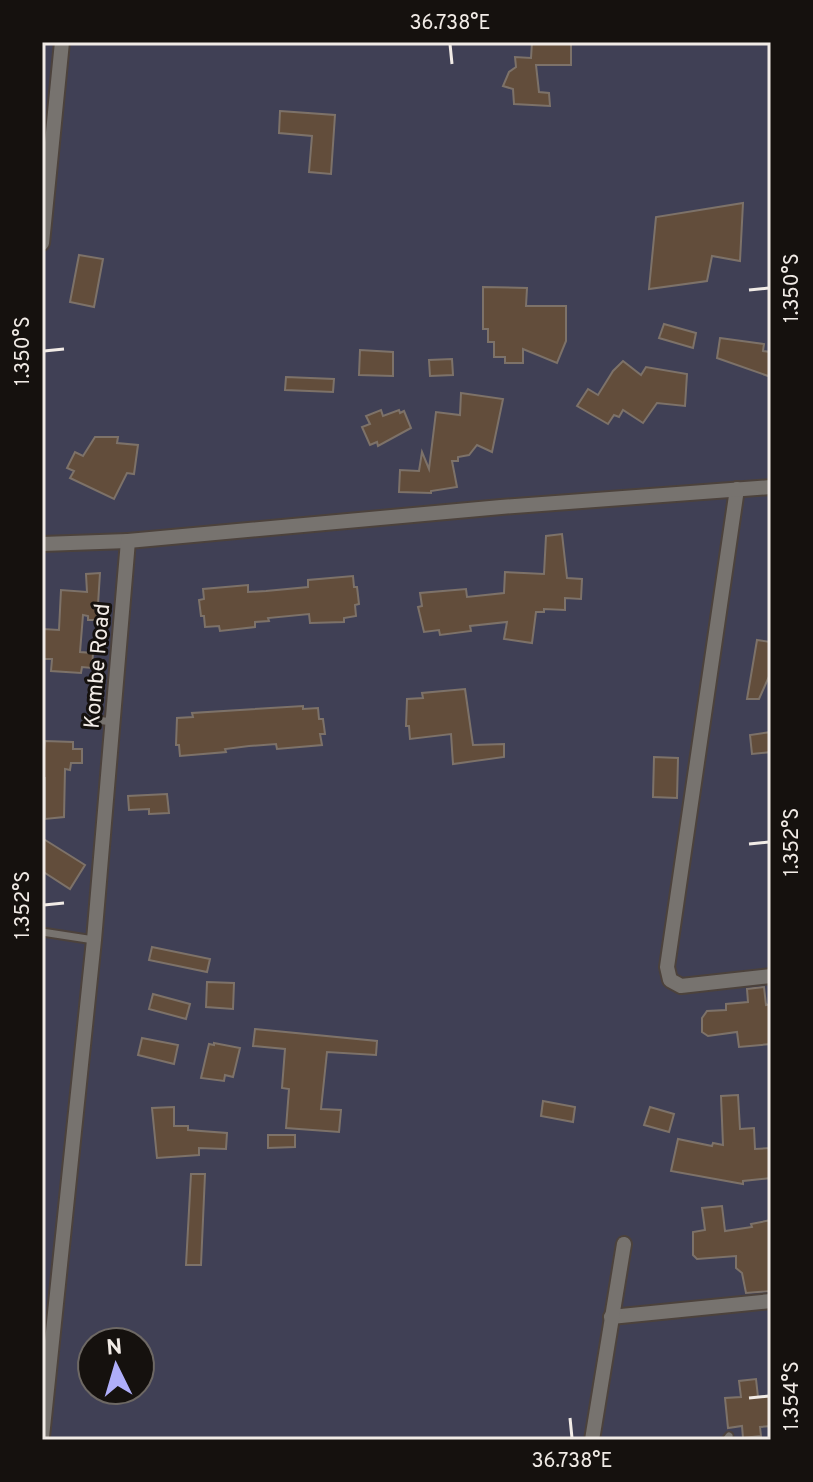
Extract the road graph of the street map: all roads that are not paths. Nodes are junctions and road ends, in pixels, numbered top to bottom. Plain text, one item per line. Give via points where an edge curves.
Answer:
1 (62, 42) edge
2 (42, 243) edge
3 (771, 487) edge
4 (737, 489) junction
5 (128, 541) junction
6 (42, 544) edge
7 (96, 720) dead end
8 (113, 722) junction
9 (42, 932) edge
10 (94, 940) junction
11 (771, 976) edge
12 (624, 1244) dead end
13 (771, 1301) edge
14 (611, 1317) junction
15 (42, 1437) edge
16 (592, 1440) edge

1 - 2 street
3 - 4 street
4 - 5 street
4 - 11 street via 667,967 670,980 681,986
5 - 6 street
5 - 8 street, Kombe Road
7 - 8 lane
8 - 10 street, Kombe Road
9 - 10 lane
10 - 15 street, Kombe Road
12 - 14 street
13 - 14 street
14 - 16 street

